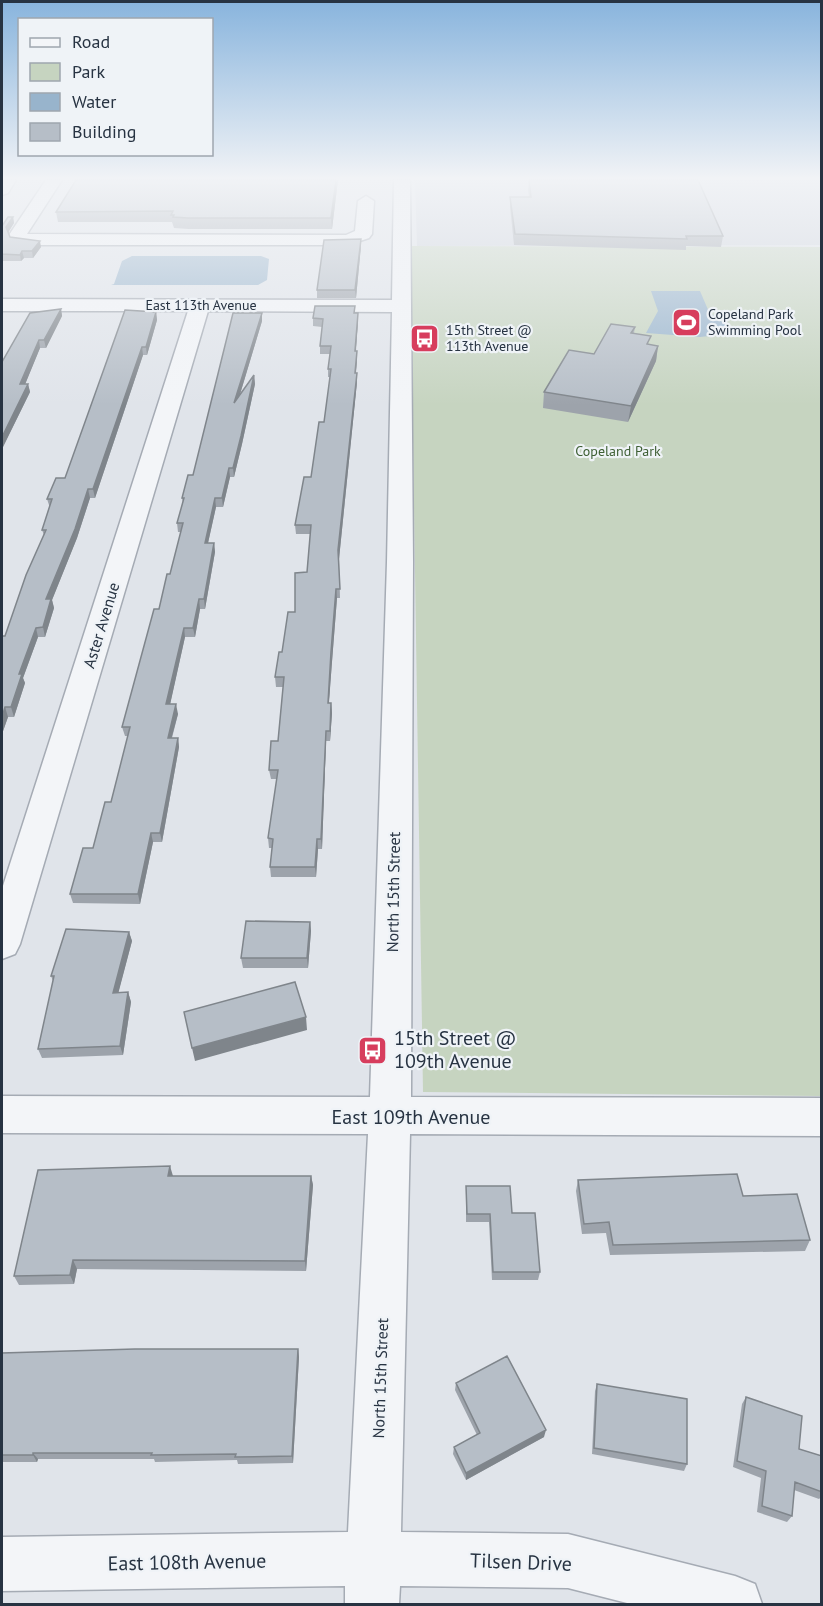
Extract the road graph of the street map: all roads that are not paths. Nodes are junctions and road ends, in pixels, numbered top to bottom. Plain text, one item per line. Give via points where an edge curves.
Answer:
1 (401, 255) edge
2 (200, 305) junction
3 (401, 306) junction
4 (2, 310) edge
5 (2, 944) edge
6 (2, 1114) edge
7 (390, 1117) junction
8 (822, 1117) edge
9 (2, 1564) edge
10 (372, 1582) edge
11 (735, 1605) edge

1 - 3 street, North 15th Street
2 - 3 street, East 113th Avenue
2 - 4 street, East 113th Avenue
2 - 5 street, Aster Avenue
3 - 7 street, North 15th Street
6 - 7 street, East 109th Avenue
7 - 8 street, East 109th Avenue
7 - 10 street, North 15th Street
9 - 10 street, East 108th Avenue
10 - 11 street, Tilsen Drive via 568,1561

